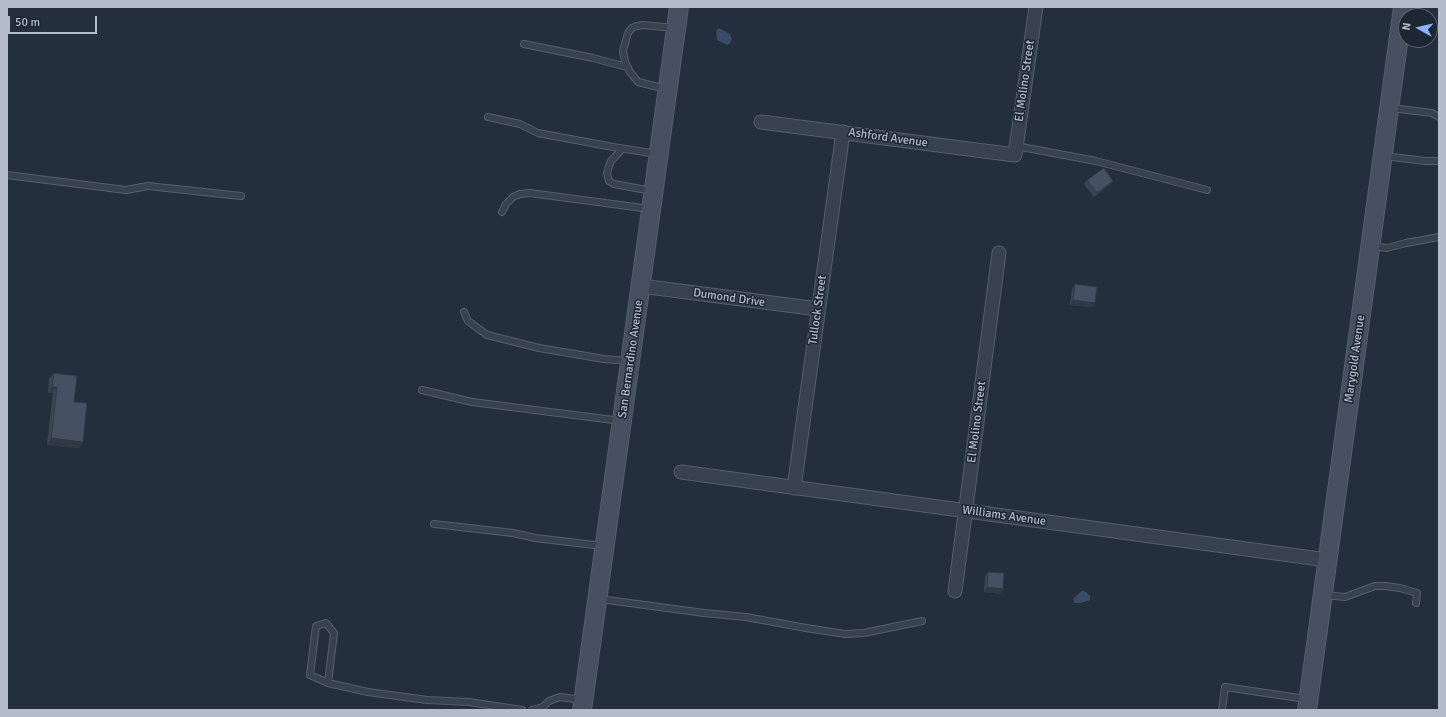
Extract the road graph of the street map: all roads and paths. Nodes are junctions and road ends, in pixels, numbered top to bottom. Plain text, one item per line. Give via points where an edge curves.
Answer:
1 (679, 7) edge
2 (1036, 7) edge
3 (1403, 7) edge
4 (676, 29) junction
5 (524, 44) dead end
6 (627, 67) junction
7 (668, 90) junction
8 (1390, 107) junction
9 (488, 117) dead end
10 (1439, 117) edge
11 (761, 122) dead end
12 (843, 132) junction
13 (622, 149) junction
14 (1016, 150) junction
15 (659, 154) junction
16 (1383, 156) junction
17 (1439, 161) edge
18 (7, 174) edge
19 (1207, 190) dead end
20 (654, 191) junction
21 (241, 196) dead end
22 (651, 210) junction
23 (502, 212) dead end
24 (1439, 237) edge
25 (1370, 246) junction
26 (999, 253) dead end
27 (641, 286) junction
28 (818, 310) junction
29 (464, 312) dead end
30 (631, 362) junction
31 (422, 390) dead end
32 (622, 421) junction
33 (681, 472) dead end
34 (794, 488) junction
35 (966, 511) junction
36 (434, 524) dead end
37 (605, 547) junction
38 (1327, 560) junction
39 (955, 591) dead end
40 (1323, 595) junction
41 (598, 599) junction
42 (1416, 603) dead end
43 (922, 621) dead end
44 (328, 683) junction
45 (583, 705) edge
46 (1307, 705) edge
47 (522, 710) edge
48 (532, 710) edge
49 (1222, 710) edge

1 - 4 main road, San Bernardino Avenue
2 - 14 street, El Molino Street
3 - 8 main road, Marygold Avenue
4 - 6 lane via 643,25 632,28 623,51
4 - 7 main road, San Bernardino Avenue
5 - 6 lane
6 - 7 lane via 638,82
7 - 15 main road, San Bernardino Avenue
8 - 10 lane via 1432,113
8 - 16 main road, Marygold Avenue
9 - 13 lane via 520,124 538,132
11 - 12 street, Ashford Avenue
12 - 14 street, Ashford Avenue
12 - 28 street, Tullock Street
13 - 15 lane
13 - 20 lane via 609,166 607,174 610,181 614,184
14 - 19 lane via 1096,161
15 - 20 main road, San Bernardino Avenue
16 - 17 lane
16 - 25 main road, Marygold Avenue
18 - 21 lane via 126,190 148,186
20 - 22 main road, San Bernardino Avenue
22 - 23 lane via 530,193 513,197
22 - 27 main road, San Bernardino Avenue
24 - 25 lane via 1387,248
25 - 38 main road, Marygold Avenue
26 - 35 street, El Molino Street
27 - 28 street, Dumond Drive
27 - 30 main road, San Bernardino Avenue
28 - 34 street, Tullock Street
29 - 30 lane via 468,321 487,335 539,348
30 - 32 main road, San Bernardino Avenue
31 - 32 lane via 472,402
32 - 37 main road, San Bernardino Avenue
33 - 34 street, Williams Avenue
34 - 35 street, Williams Avenue
35 - 38 street, Williams Avenue
35 - 39 street, El Molino Street
36 - 37 lane
37 - 41 main road, San Bernardino Avenue
38 - 40 main road, Marygold Avenue
40 - 42 lane via 1345,597 1375,586 1384,586 1417,593
40 - 46 main road, Marygold Avenue
41 - 43 lane via 746,617 845,634 864,633
41 - 45 main road, San Bernardino Avenue
44 - 44 lane via 310,675 316,626 326,623 334,633
44 - 47 lane via 368,692
45 - 48 lane via 560,697
46 - 49 lane via 1226,687

